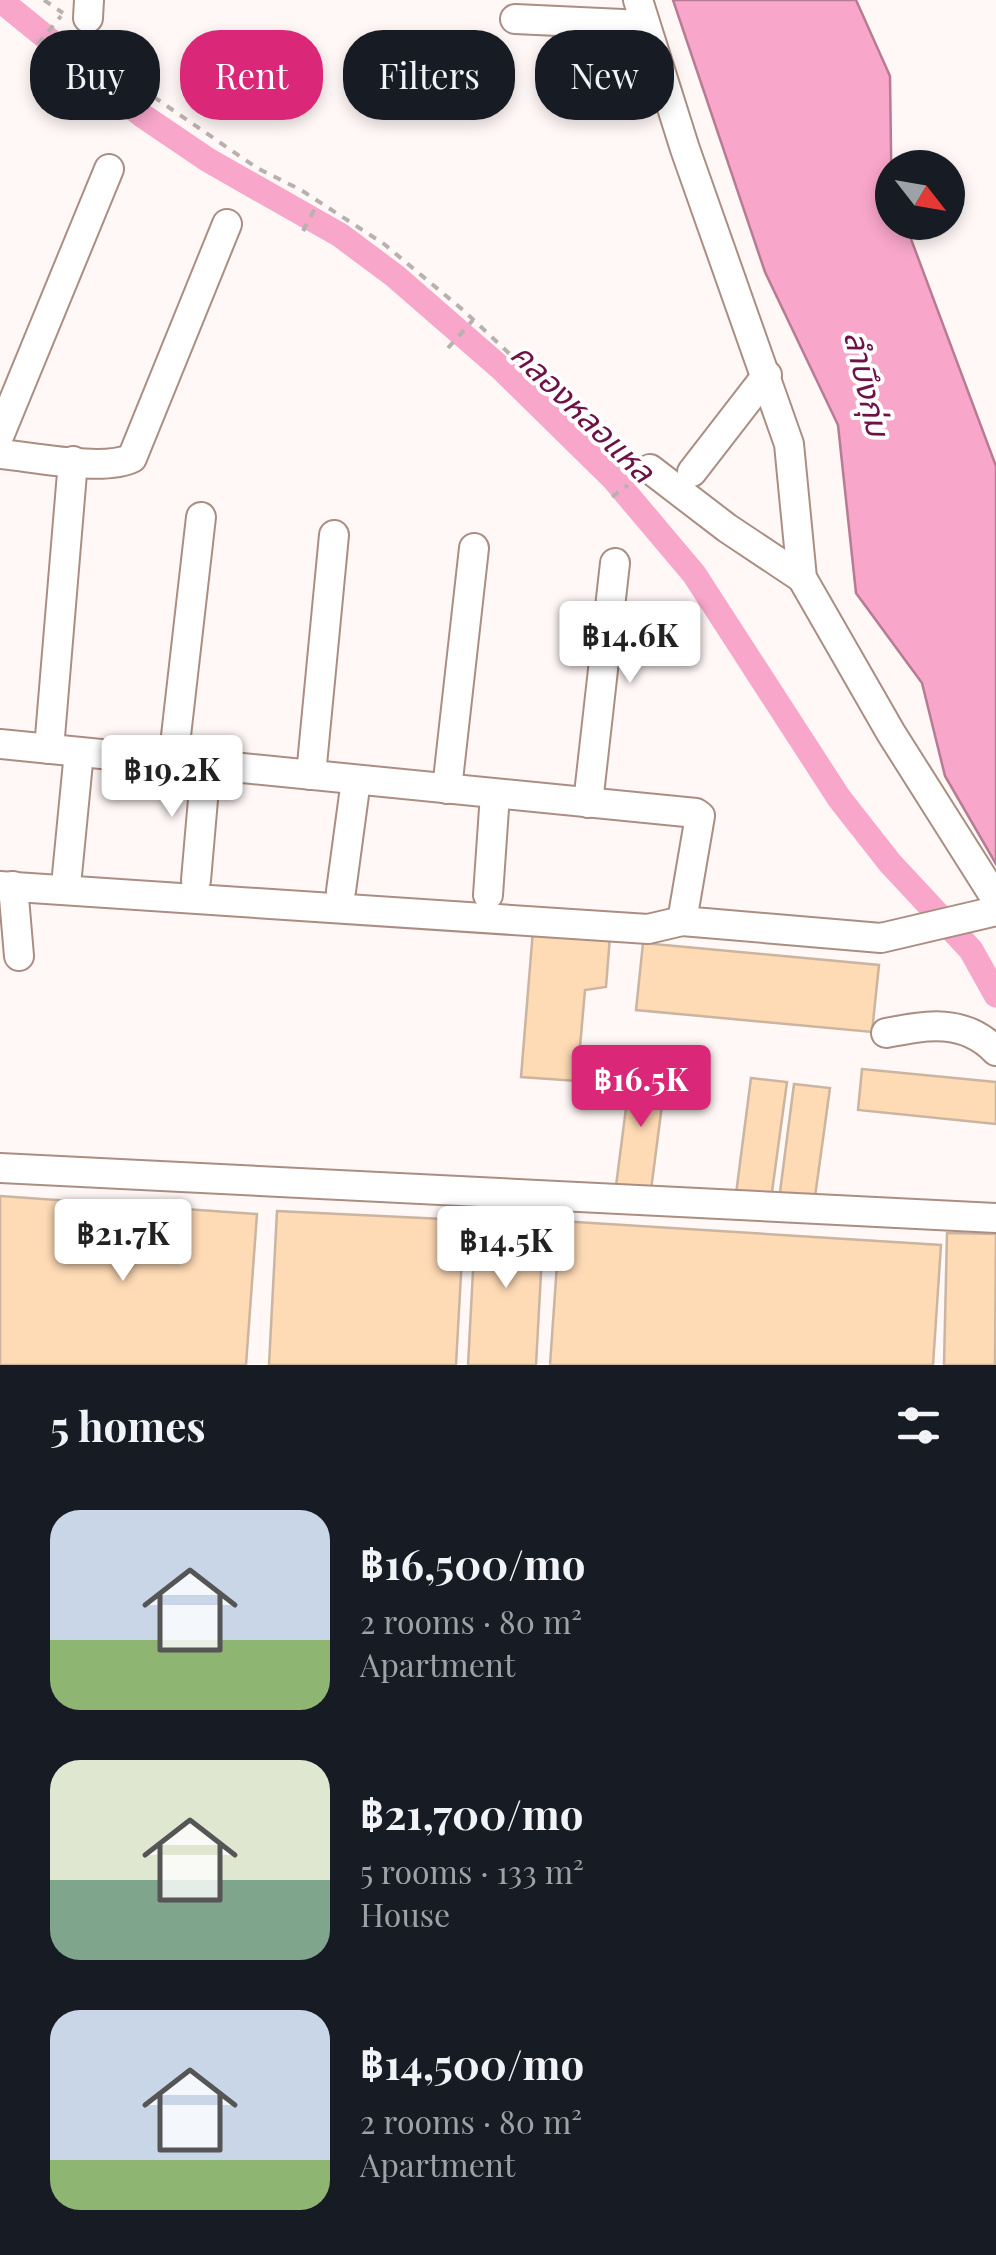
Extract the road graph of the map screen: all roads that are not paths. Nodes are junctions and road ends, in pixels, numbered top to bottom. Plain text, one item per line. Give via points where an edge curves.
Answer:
1 (641, 12) edge
2 (515, 20) dead end
3 (108, 169) dead end
4 (227, 224) dead end
5 (767, 375) junction
6 (0, 434) edge
7 (0, 454) edge
8 (74, 461) junction
9 (650, 469) road end
10 (692, 472) dead end
11 (200, 517) dead end
12 (334, 534) dead end
13 (474, 548) dead end
14 (614, 563) dead end
15 (802, 578) junction
16 (0, 744) edge
17 (49, 749) junction
18 (80, 752) junction
19 (173, 762) junction
20 (206, 765) junction
21 (311, 775) junction
22 (356, 780) junction
23 (447, 789) junction
24 (494, 794) junction
25 (588, 803) junction
26 (67, 875) dead end
27 (196, 880) dead end
28 (6, 886) edge
29 (341, 892) dead end
30 (488, 895) dead end
31 (994, 907) edge
32 (682, 921) junction
33 (18, 956) dead end
34 (886, 1034) dead end
35 (996, 1051) edge
36 (0, 1168) edge
37 (996, 1218) edge

1 - 2 street
1 - 5 street
3 - 6 street
4 - 8 street via 132,458
5 - 10 street
5 - 15 street via 789,444
7 - 8 street
8 - 17 street
9 - 15 street
11 - 19 street
12 - 21 street
13 - 23 street
14 - 25 street
15 - 31 street
16 - 17 street
17 - 18 street
18 - 19 street
18 - 26 street
19 - 20 street
20 - 21 street
20 - 27 street
21 - 22 street
22 - 23 street
22 - 29 street
23 - 24 street
24 - 25 street
24 - 30 street
25 - 32 street via 700,816
28 - 32 street via 648,929
28 - 33 street
31 - 32 street via 880,938
34 - 35 street via 960,1027
36 - 37 street

